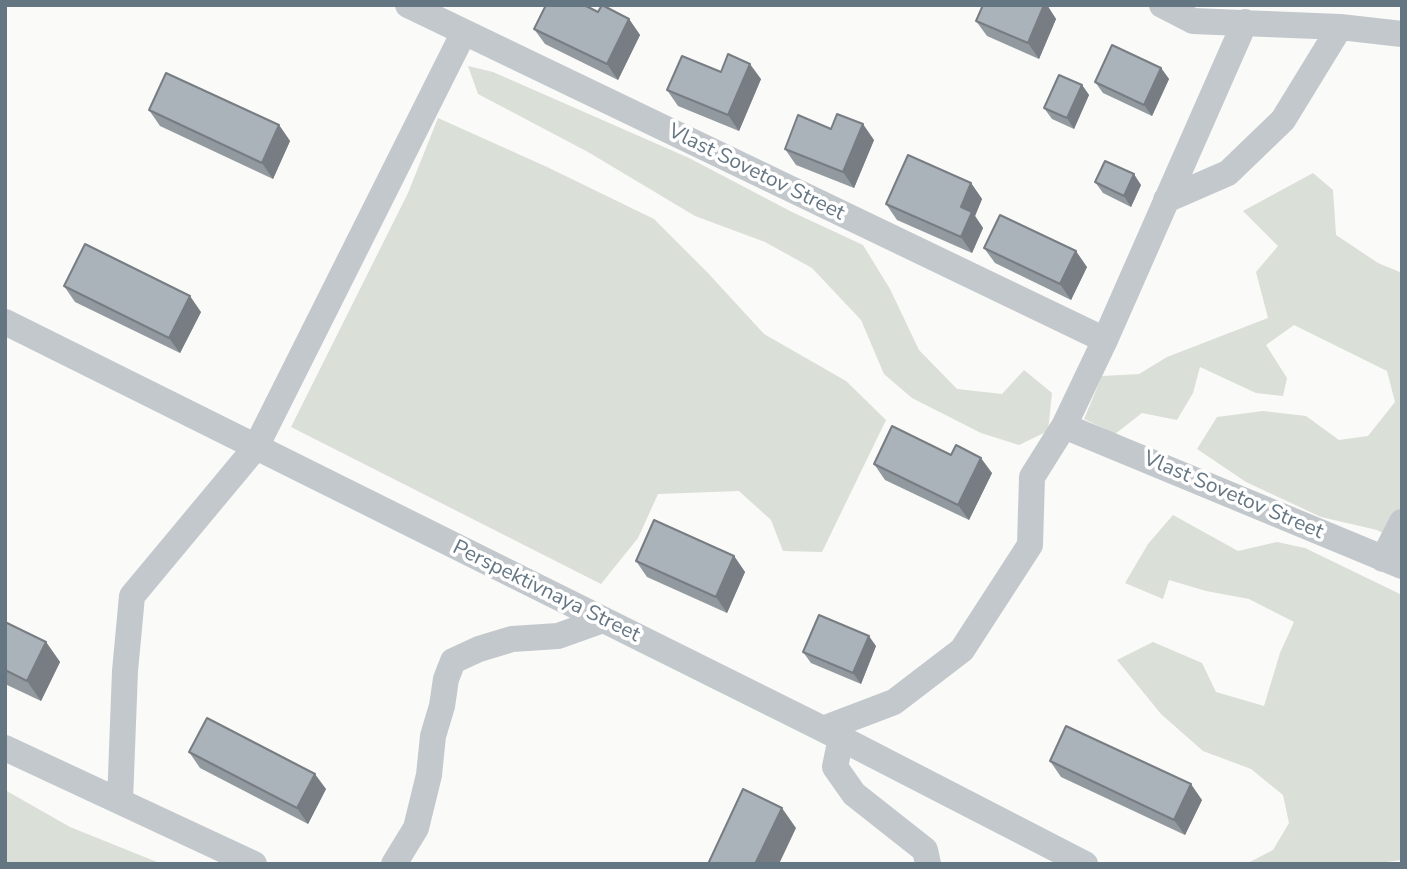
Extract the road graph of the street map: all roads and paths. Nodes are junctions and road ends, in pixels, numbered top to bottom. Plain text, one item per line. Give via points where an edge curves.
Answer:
1 (408, 5) edge
2 (1163, 5) edge
3 (1245, 22) junction
4 (1340, 27) junction
5 (464, 32) junction
6 (1402, 34) edge
7 (1166, 200) junction
8 (5, 322) edge
9 (1105, 340) junction
10 (1064, 426) junction
11 (256, 447) junction
12 (1402, 522) edge
13 (1393, 563) edge
14 (603, 620) junction
15 (832, 733) junction
16 (5, 748) edge
17 (120, 801) junction
18 (254, 864) edge
19 (394, 864) edge
20 (928, 864) edge
21 (1085, 864) edge

1 - 5 street, Vlast Sovetov Street
2 - 3 street via 1193,20
3 - 4 street
3 - 7 street
4 - 6 street
4 - 7 street via 1283,120 1228,173
5 - 9 street, Vlast Sovetov Street
5 - 11 street
7 - 9 street
8 - 11 street, Perspektivnaya Street
9 - 10 street
10 - 13 street, Vlast Sovetov Street
10 - 15 street via 1032,477 1030,545 962,650 894,702
11 - 14 street, Perspektivnaya Street
11 - 17 street via 132,596
12 - 13 street
14 - 15 street, Perspektivnaya Street
14 - 19 street via 558,636 512,639 453,661 416,828
15 - 20 street via 835,767 854,794 925,850
15 - 21 street, Perspektivnaya Street
16 - 17 street
17 - 18 street

